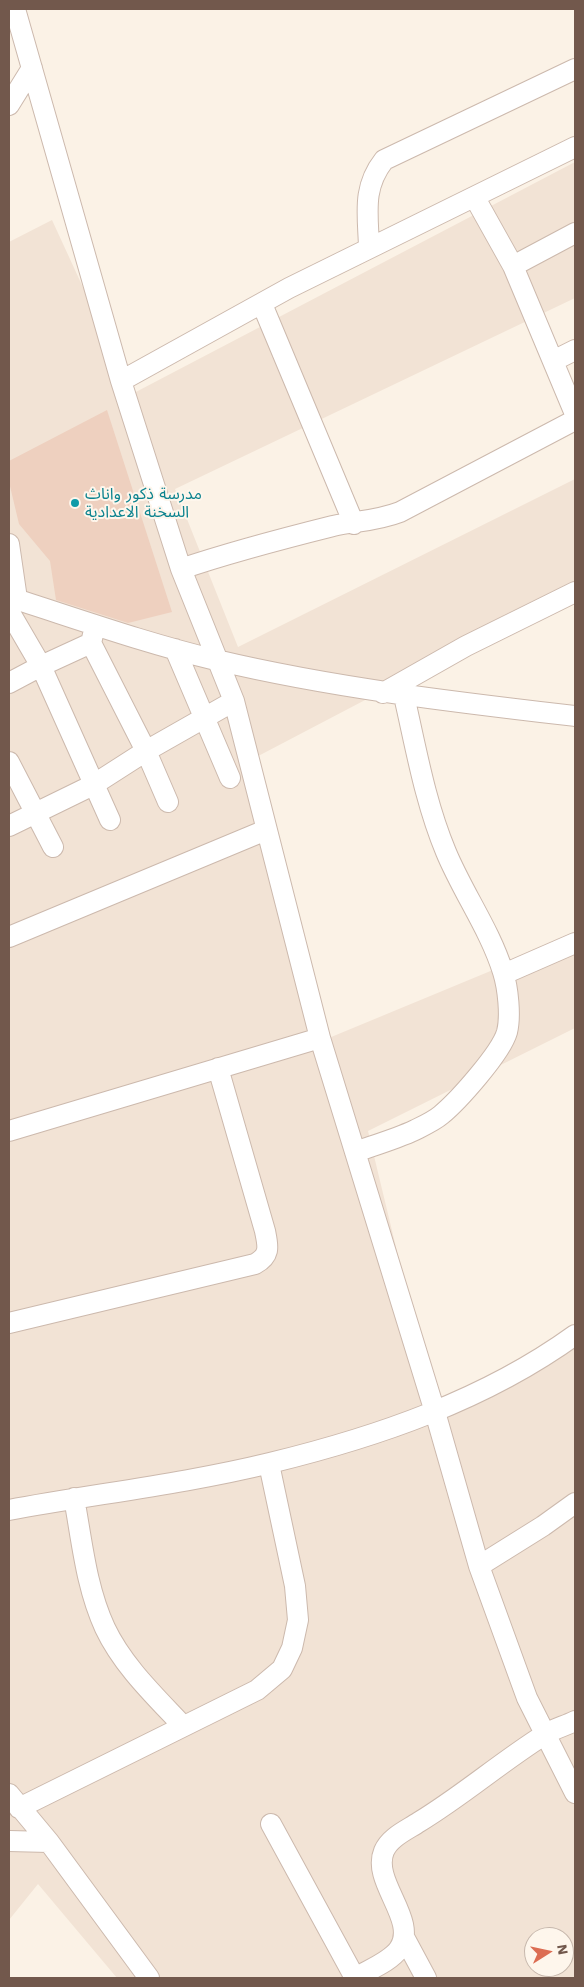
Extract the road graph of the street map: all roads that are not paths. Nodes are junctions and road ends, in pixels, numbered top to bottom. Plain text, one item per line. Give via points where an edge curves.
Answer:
1 (15, 9) edge
2 (32, 68) junction
3 (575, 68) edge
4 (9, 105) edge
5 (575, 147) edge
6 (475, 198) junction
7 (575, 233) edge
8 (369, 248) junction
9 (513, 266) junction
10 (262, 304) junction
11 (575, 350) edge
12 (553, 361) junction
13 (121, 381) junction
14 (575, 414) edge
15 (575, 420) edge
16 (354, 524) junction
17 (9, 544) edge
18 (181, 569) junction
19 (575, 592) edge
20 (11, 602) edge
21 (93, 635) junction
22 (174, 649) junction
23 (216, 660) junction
24 (41, 666) junction
25 (9, 683) edge
26 (383, 693) junction
27 (404, 696) junction
28 (234, 701) junction
29 (575, 716) edge
30 (205, 717) junction
31 (146, 751) junction
32 (9, 762) edge
33 (230, 778) dead end
34 (93, 785) junction
35 (168, 802) dead end
36 (35, 813) junction
37 (110, 820) dead end
38 (9, 826) edge
39 (266, 830) junction
40 (53, 847) dead end
41 (9, 937) edge
42 (575, 943) edge
43 (504, 974) junction
44 (320, 1038) junction
45 (218, 1068) junction
46 (9, 1131) edge
47 (355, 1152) junction
48 (9, 1323) edge
49 (575, 1335) edge
50 (435, 1412) junction
51 (269, 1464) junction
52 (74, 1498) junction
53 (575, 1503) edge
54 (9, 1510) edge
55 (479, 1566) junction
56 (575, 1721) edge
57 (183, 1726) junction
58 (545, 1734) junction
59 (575, 1793) edge
60 (14, 1801) edge
61 (271, 1824) dead end
62 (9, 1841) edge
63 (49, 1842) junction
64 (404, 1937) junction
65 (149, 1978) edge
66 (426, 1978) edge

1 - 2 street
2 - 4 street
2 - 13 street
3 - 8 street via 384,160 374,174 367,198
5 - 6 street
6 - 8 street
6 - 9 street
7 - 9 street
8 - 10 street
9 - 12 street
10 - 13 street
10 - 16 street
11 - 12 street
12 - 14 street
13 - 18 street
15 - 16 street via 400,512
16 - 18 street via 296,536
17 - 20 street
18 - 23 street
19 - 26 street via 466,646
20 - 21 street
20 - 24 street
21 - 22 street
21 - 24 street
21 - 31 street
22 - 23 street
22 - 30 street
23 - 26 street
23 - 28 street
24 - 25 street
24 - 34 street
26 - 27 street
27 - 29 street
27 - 43 street via 435,824
28 - 30 street
28 - 39 street
30 - 31 street
30 - 33 street
31 - 34 street
31 - 35 street
32 - 36 street
34 - 36 street
34 - 37 street
36 - 38 street
36 - 40 street
39 - 41 street
39 - 44 street
42 - 43 street
43 - 47 street via 507,1032 500,1047 464,1091 441,1115 416,1130
44 - 45 street
44 - 47 street
45 - 46 street
45 - 48 street via 265,1230 269,1249 263,1260
47 - 50 street
49 - 50 street via 515,1372
50 - 51 street via 378,1433
50 - 55 street
51 - 52 street
51 - 57 street via 294,1586 298,1620 292,1648 282,1669 257,1690
52 - 54 street
52 - 57 street via 92,1593 105,1628 145,1686
53 - 55 street
55 - 58 street via 526,1698
56 - 58 street
57 - 60 street
58 - 59 street
58 - 64 street via 400,1834 384,1851 381,1868 403,1926
60 - 63 street
61 - 64 street via 355,1978 389,1958 399,1949
62 - 63 street
63 - 65 street
64 - 66 street

